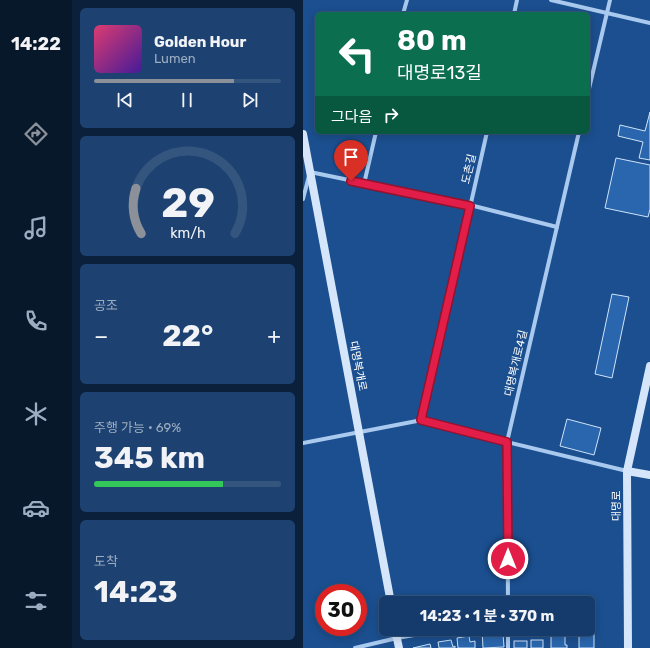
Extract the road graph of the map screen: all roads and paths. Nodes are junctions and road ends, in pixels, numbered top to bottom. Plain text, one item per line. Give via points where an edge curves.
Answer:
1 (407, 0) edge
2 (517, 0) edge
3 (551, 0) edge
4 (610, 0) edge
5 (404, 12) edge
6 (514, 12) edge
7 (607, 13) junction
8 (650, 23) edge
9 (590, 85) edge
10 (303, 134) edge
11 (376, 134) edge
12 (487, 134) edge
13 (579, 134) edge
14 (310, 172) junction
15 (364, 184) junction
16 (303, 199) edge
17 (470, 206) junction
18 (557, 227) junction
19 (650, 366) edge
20 (421, 420) junction
21 (359, 432) junction
22 (507, 442) junction
23 (303, 443) edge
24 (627, 471) junction
25 (650, 476) edge
26 (390, 596) edge
27 (508, 596) edge
28 (408, 636) edge
29 (508, 636) edge
30 (397, 638) junction
31 (355, 648) edge
32 (399, 648) edge
33 (508, 648) edge
34 (628, 648) edge

1 - 5 street
2 - 6 street
3 - 7 street
4 - 7 street
7 - 8 street
7 - 9 street
10 - 14 main road, 대명복개로
11 - 15 street
12 - 17 street, 도촌길
13 - 18 street, 대명복개로4길
14 - 15 street
14 - 16 street
14 - 21 main road, 대명복개로
15 - 17 street
17 - 18 street
17 - 20 street, 도촌길
18 - 22 street, 대명복개로4길
19 - 24 main road, 대명로
20 - 21 street
20 - 22 street
21 - 23 street
21 - 26 main road, 대명복개로
22 - 24 street
22 - 27 street, 대명복개로4길
24 - 25 main road
24 - 34 main road, 대명로
28 - 30 street
29 - 33 street
30 - 31 street
30 - 32 main road

